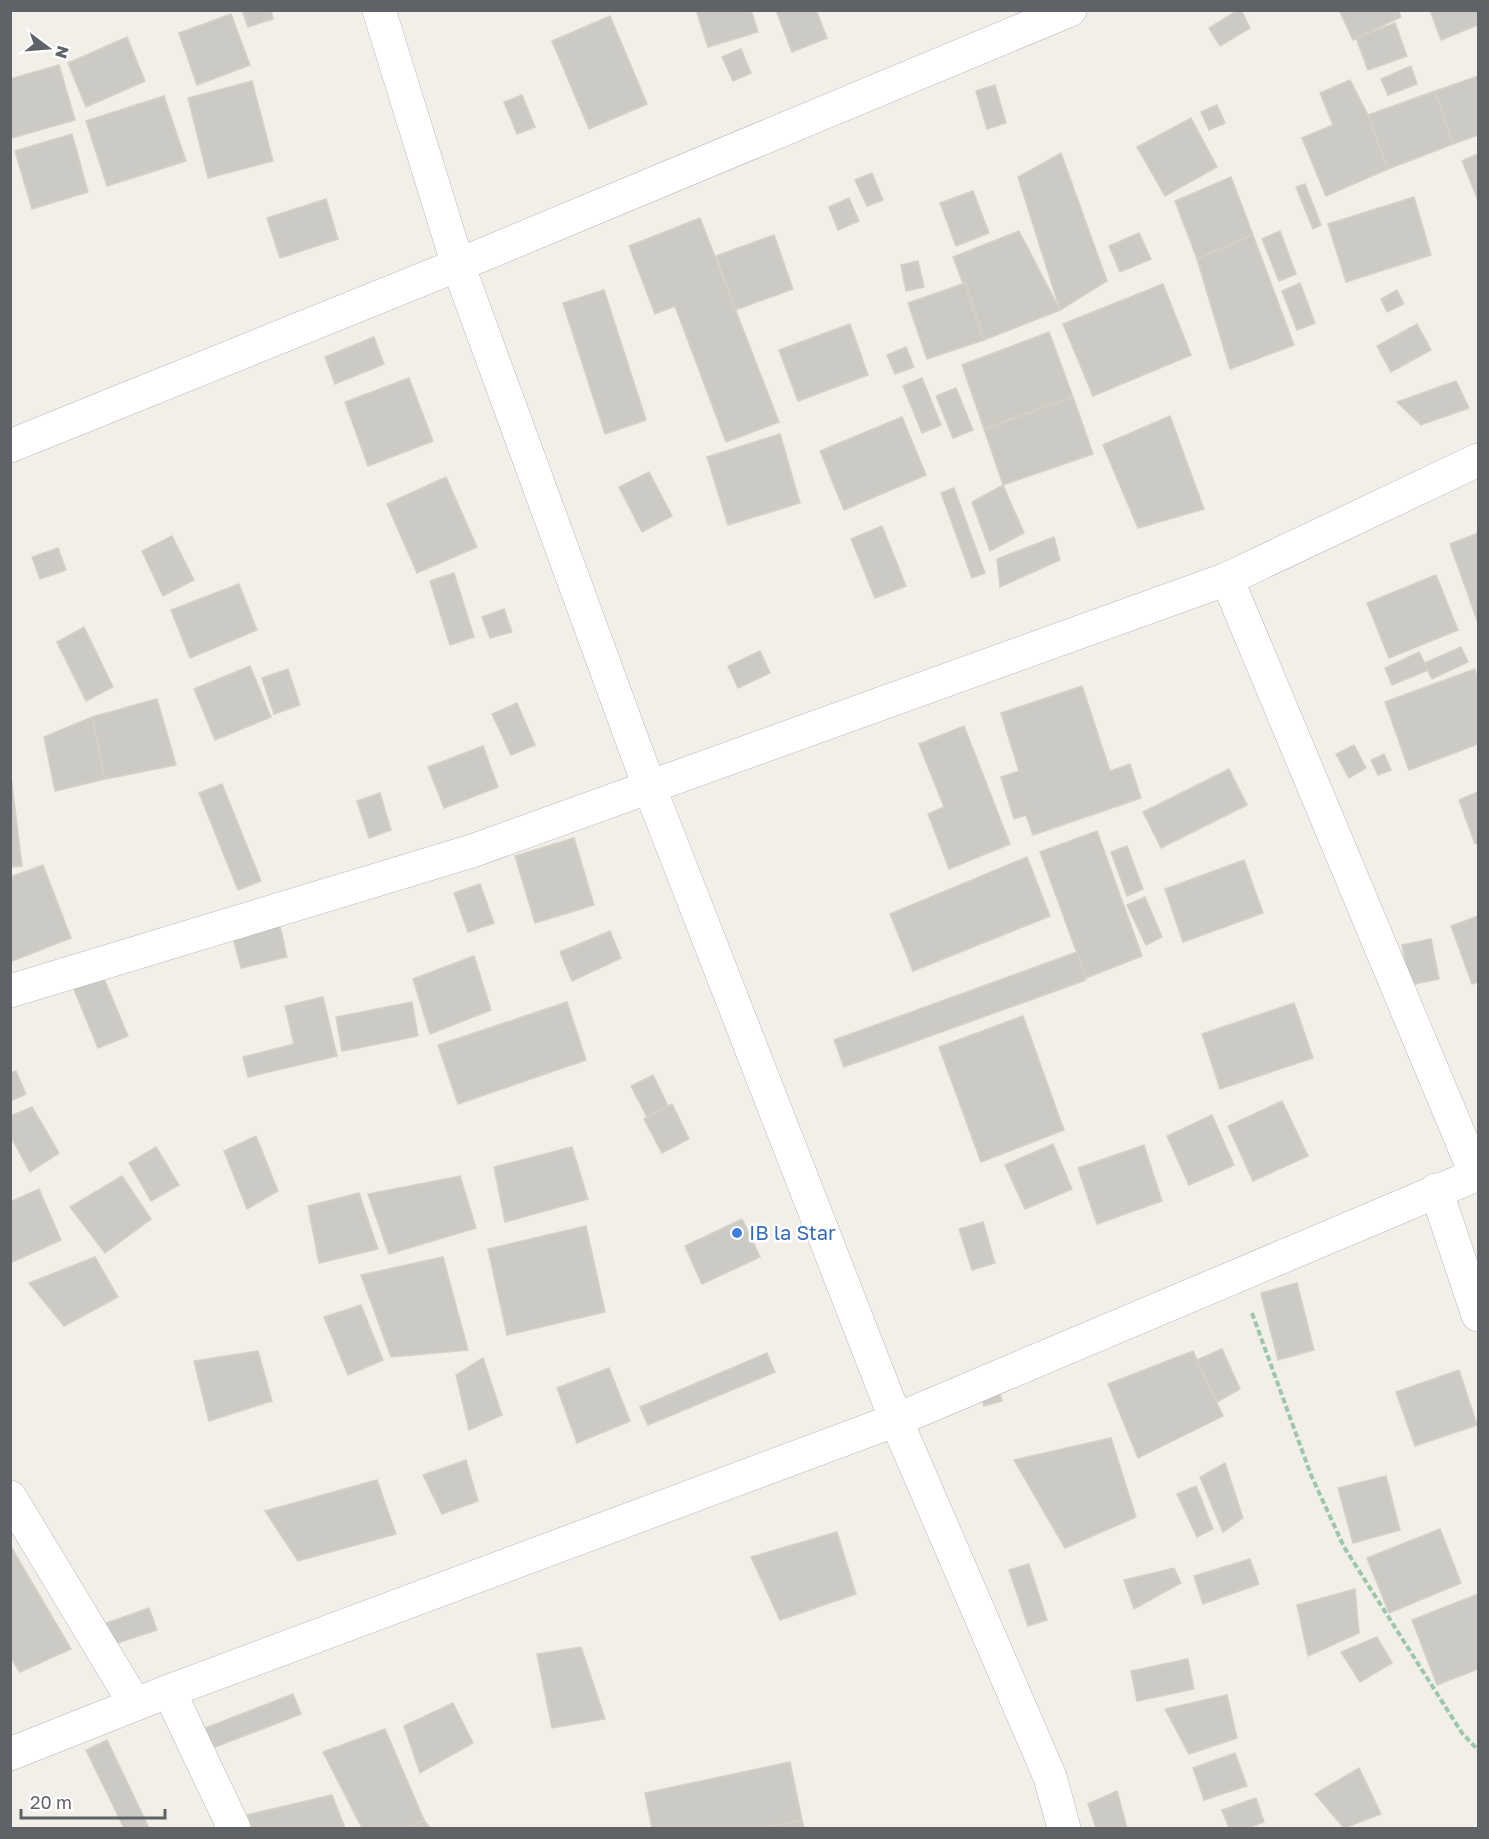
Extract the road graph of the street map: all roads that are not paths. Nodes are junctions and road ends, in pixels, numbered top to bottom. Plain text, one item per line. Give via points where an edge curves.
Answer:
1 (379, 10) edge
2 (1071, 10) edge
3 (458, 265) junction
4 (10, 446) edge
5 (1479, 460) edge
6 (1227, 579) junction
7 (649, 786) junction
8 (10, 992) edge
9 (1478, 1175) edge
10 (1437, 1190) junction
11 (1479, 1315) edge
12 (896, 1420) junction
13 (10, 1497) edge
14 (168, 1691) junction
15 (135, 1704) junction
16 (10, 1754) edge
17 (234, 1828) edge
18 (1064, 1828) edge

1 - 3 street
2 - 3 street
3 - 4 street
3 - 7 street
5 - 6 street
6 - 7 street
6 - 9 street
7 - 8 street via 472,851
7 - 12 street
9 - 10 street
10 - 11 street
10 - 12 street
12 - 14 street
12 - 18 street via 1050,1777
13 - 15 street
14 - 15 street
14 - 17 street
15 - 16 street

